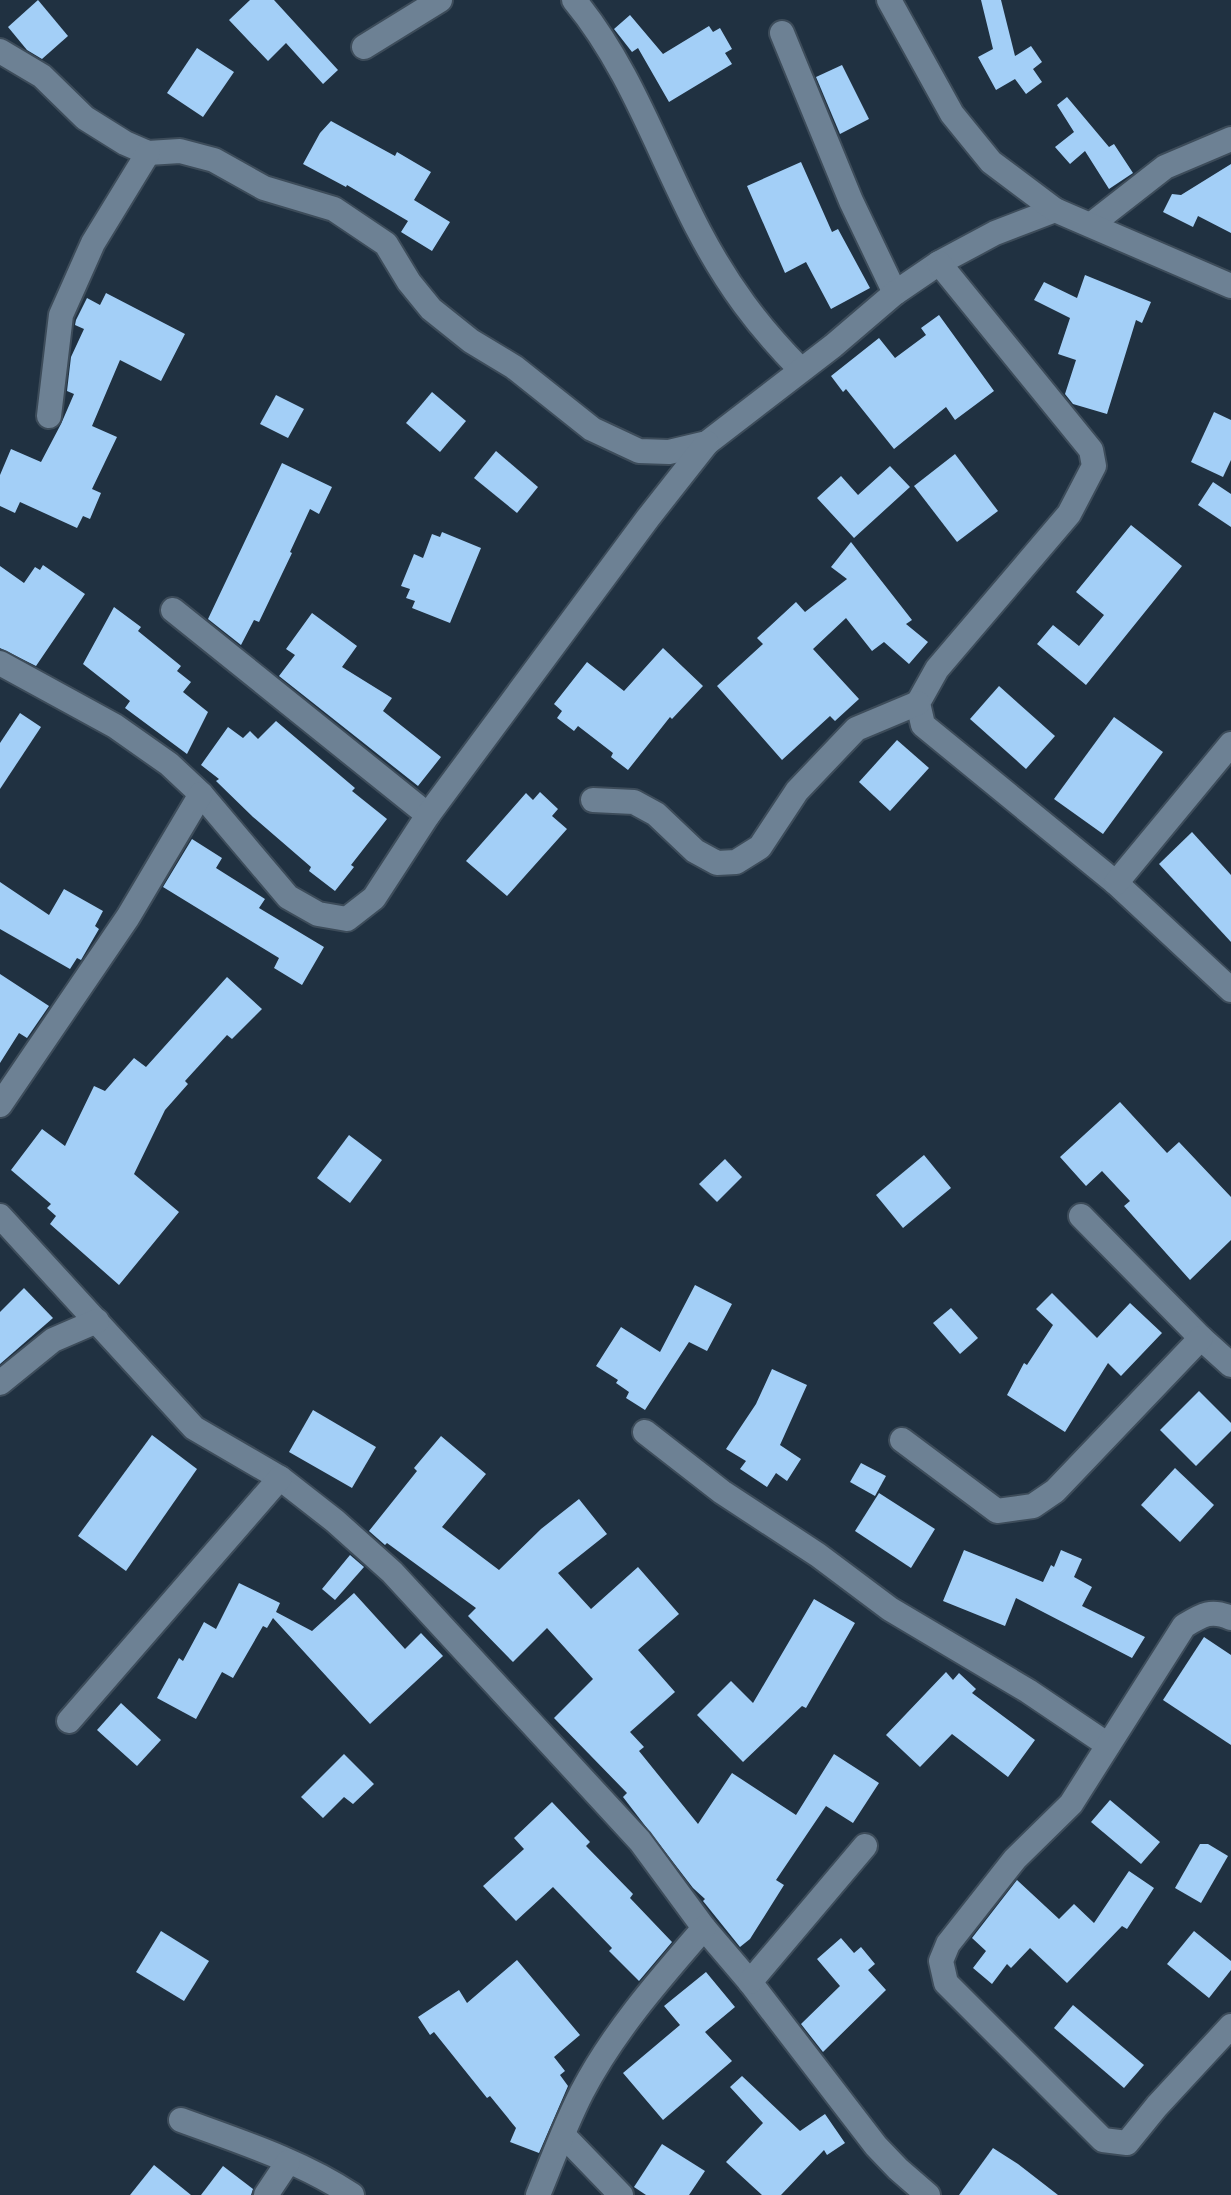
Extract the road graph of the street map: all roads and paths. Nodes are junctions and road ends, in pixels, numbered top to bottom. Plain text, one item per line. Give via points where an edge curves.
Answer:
1 (440, 0) edge
2 (574, 0) edge
3 (889, 0) edge
4 (782, 33) dead end
5 (364, 47) dead end
6 (0, 51) edge
7 (1231, 139) edge
8 (148, 153) junction
9 (1055, 210) junction
10 (1092, 224) junction
11 (939, 263) junction
12 (1231, 286) edge
13 (895, 293) junction
14 (800, 369) junction
15 (49, 416) dead end
16 (707, 443) junction
17 (173, 610) dead end
18 (0, 663) edge
19 (918, 703) junction
20 (1231, 744) edge
21 (201, 794) junction
22 (593, 800) dead end
23 (428, 815) junction
24 (1116, 883) junction
25 (1231, 990) edge
26 (0, 1105) edge
27 (0, 1216) edge
28 (1081, 1216) dead end
29 (97, 1321) junction
30 (1201, 1338) junction
31 (1231, 1365) edge
32 (0, 1383) edge
33 (645, 1432) dead end
34 (902, 1440) dead end
35 (280, 1478) junction
36 (1231, 1618) edge
37 (69, 1721) dead end
38 (1108, 1745) junction
39 (865, 1846) dead end
40 (704, 1928) junction
41 (750, 1982) junction
42 (1231, 2026) edge
43 (181, 2120) dead end
44 (564, 2136) junction
45 (288, 2162) junction
46 (266, 2195) edge
47 (352, 2195) edge
48 (538, 2195) edge
49 (621, 2195) edge
50 (928, 2195) edge

1 - 5 street
2 - 14 street via 625,79 734,292 762,331
3 - 9 street via 952,114 991,162
4 - 13 street
6 - 8 street via 42,76 85,118
7 - 10 street via 1165,167
8 - 15 street via 93,243 61,315
8 - 16 street via 180,151 214,160 264,188 334,209 386,244 431,309 619,444 669,452
9 - 10 street
9 - 11 street via 995,233
10 - 12 street
11 - 13 street
11 - 19 street via 1091,450 1094,466 1069,514 937,669
13 - 14 street
14 - 16 street
16 - 23 street
17 - 23 street
18 - 21 street via 115,726
19 - 22 street via 856,729 797,791 760,847 736,862 717,863 695,851 656,814 634,802
19 - 24 street via 923,725
20 - 24 street
21 - 23 street via 288,897 318,914 347,919 374,898
21 - 26 street via 128,917
24 - 25 street
27 - 29 street
28 - 30 street
29 - 32 street via 53,1340
29 - 35 street via 194,1428
30 - 31 street
30 - 34 street via 1055,1491 1033,1506 997,1511
33 - 38 street via 890,1609
35 - 37 street
35 - 40 street via 392,1572 640,1841
36 - 38 street via 1206,1612 1184,1626
38 - 42 street via 1071,1804 1015,1859 948,1944 941,1961 946,1983 1080,2120 1103,2140 1115,2142 1127,2143
39 - 41 street
40 - 41 street
40 - 44 street via 637,2007 581,2094
41 - 50 street via 876,2146
43 - 45 street
44 - 48 street
44 - 49 street
45 - 46 street
45 - 47 street

